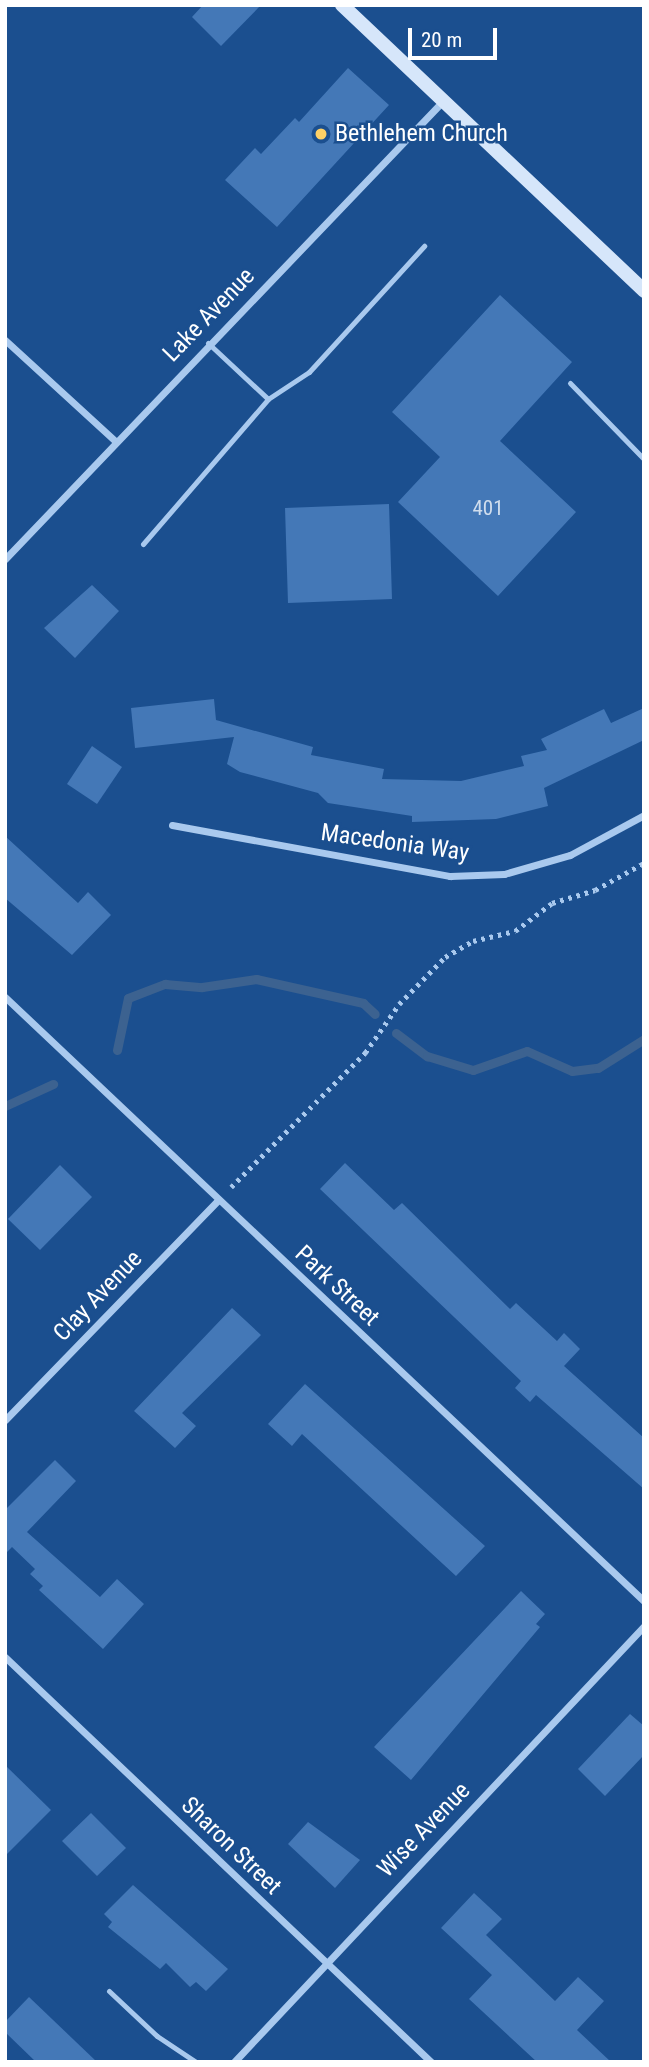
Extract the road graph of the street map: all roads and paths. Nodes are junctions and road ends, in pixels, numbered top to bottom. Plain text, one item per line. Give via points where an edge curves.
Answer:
1 (342, 5) edge
2 (443, 101) junction
3 (424, 246) dead end
4 (644, 291) edge
5 (5, 340) edge
6 (208, 343) junction
7 (570, 383) dead end
8 (268, 399) junction
9 (114, 440) junction
10 (644, 459) edge
11 (143, 544) dead end
12 (5, 559) edge
13 (644, 815) edge
14 (172, 825) dead end
15 (644, 863) edge
16 (5, 997) edge
17 (218, 1200) junction
18 (5, 1420) edge
19 (644, 1601) edge
20 (644, 1626) edge
21 (5, 1657) edge
22 (325, 1962) junction
23 (109, 1991) dead end
24 (196, 2062) edge
25 (233, 2062) edge
26 (431, 2062) edge

1 - 2 street
2 - 4 street
2 - 6 street, Lake Avenue
3 - 8 lane via 309,372
5 - 9 street
6 - 8 lane
6 - 9 street, Lake Avenue
7 - 10 lane
8 - 11 lane
9 - 12 street, Lake Avenue
13 - 14 street, Macedonia Way via 570,855 504,874 450,876
15 - 17 path via 595,890 552,903 515,931 473,941 445,957 399,1004 365,1053 347,1064
16 - 17 street, Park Street
17 - 18 street, Clay Avenue
17 - 19 street, Park Street
20 - 22 street, Wise Avenue
21 - 22 street, Sharon Street
22 - 25 street, Wise Avenue
22 - 26 street, Sharon Street
23 - 24 lane via 157,2036

